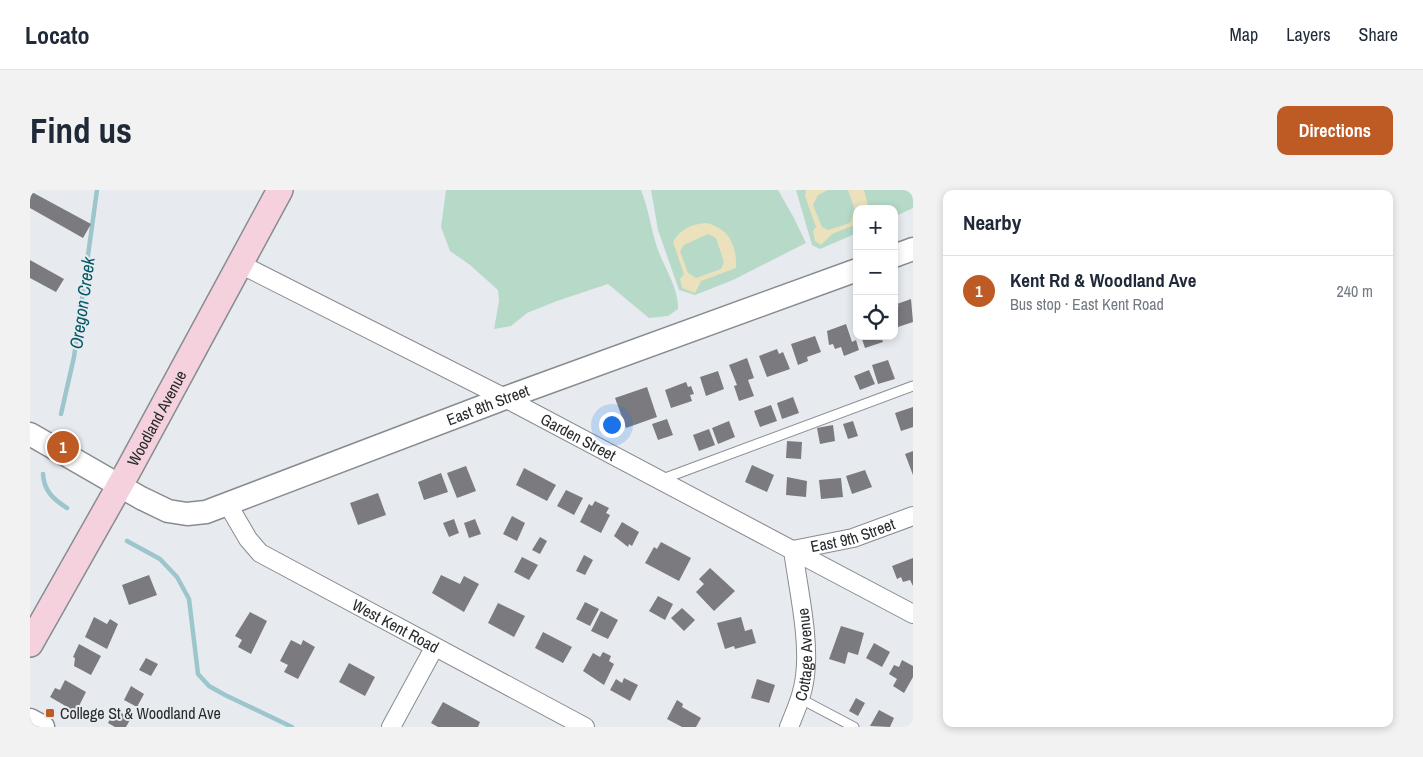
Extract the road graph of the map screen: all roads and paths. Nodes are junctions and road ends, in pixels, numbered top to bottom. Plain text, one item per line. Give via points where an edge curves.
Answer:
1 (280, 190) edge
2 (913, 249) edge
3 (898, 255) edge
4 (240, 264) junction
5 (853, 271) edge
6 (913, 386) edge
7 (504, 398) junction
8 (30, 434) edge
9 (658, 481) junction
10 (119, 485) junction
11 (227, 503) junction
12 (913, 516) edge
13 (793, 550) junction
14 (913, 614) edge
15 (30, 644) edge
16 (434, 648) junction
17 (801, 699) junction
18 (30, 720) edge
19 (43, 727) edge
20 (392, 727) edge
21 (585, 727) edge
22 (790, 727) edge
23 (854, 727) edge

1 - 4 main road, Woodland Avenue
2 - 3 street
4 - 7 street, Garden Street
4 - 10 main road, Woodland Avenue
5 - 7 street, East 8th Street
6 - 9 lane
7 - 9 street, Garden Street
7 - 11 street, East 8th Street
8 - 10 street, East 8th Street
9 - 13 street, Garden Street
10 - 11 street, East 8th Street via 168,511 206,512
10 - 15 main road, Woodland Avenue
11 - 16 street, West Kent Road via 260,553
12 - 13 street, East 9th Street via 853,538
13 - 14 street, Garden Street
13 - 17 street, Cottage Avenue via 806,647
16 - 20 street
16 - 21 street, West Kent Road
17 - 22 street, Cottage Avenue
17 - 23 lane
18 - 19 street

